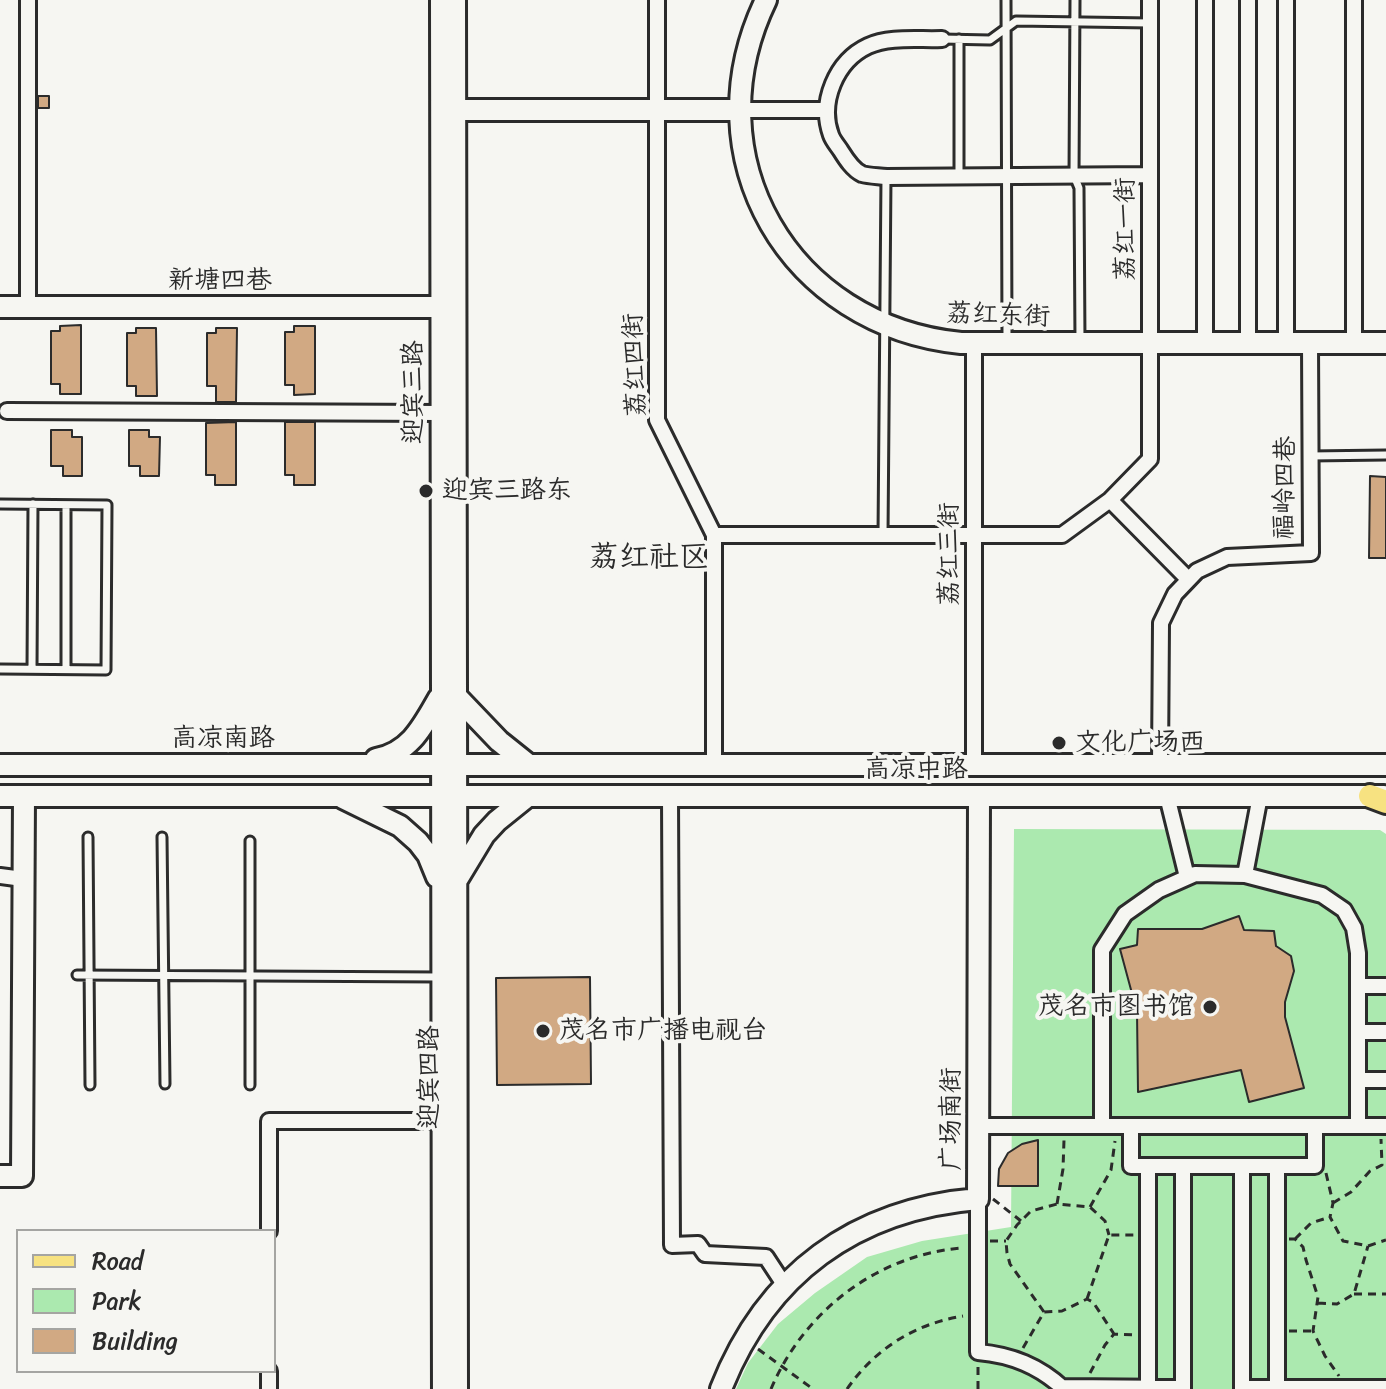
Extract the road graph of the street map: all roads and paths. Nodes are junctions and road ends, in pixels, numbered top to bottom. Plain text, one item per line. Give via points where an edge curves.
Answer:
1 (28, 0) edge
2 (441, 0) edge
3 (455, 0) edge
4 (657, 0) edge
5 (766, 0) edge
6 (1006, 0) edge
7 (1075, 0) edge
8 (1150, 0) edge
9 (1205, 0) edge
10 (1248, 0) edge
11 (1286, 0) edge
12 (1354, 0) edge
13 (1075, 22) junction
14 (1150, 23) junction
15 (1006, 28) junction
16 (942, 39) joint
17 (959, 39) junction
18 (455, 110) junction
19 (657, 110) junction
20 (740, 110) junction
21 (827, 110) junction
22 (1150, 175) junction
23 (1007, 176) junction
24 (1074, 176) junction
25 (886, 177) junction
26 (959, 177) junction
27 (0, 307) edge
28 (28, 307) junction
29 (440, 307) junction
30 (885, 326) junction
31 (974, 343) junction
32 (1007, 343) junction
33 (1080, 343) junction
34 (1150, 343) junction
35 (1205, 343) junction
36 (1248, 343) junction
37 (1286, 343) junction
38 (1310, 343) junction
39 (1354, 343) junction
40 (1386, 343) edge
41 (7, 411) dead end
42 (440, 413) junction
43 (1386, 455) edge
44 (1310, 456) junction
45 (1110, 500) junction
46 (0, 504) edge
47 (33, 504) junction
48 (66, 505) junction
49 (714, 535) junction
50 (883, 535) junction
51 (974, 535) junction
52 (1188, 579) junction
53 (0, 669) edge
54 (32, 669) junction
55 (66, 669) junction
56 (448, 695) junction
57 (1384, 764) edge
58 (0, 765) edge
59 (241, 765) junction
60 (341, 765) junction
61 (529, 765) junction
62 (628, 765) junction
63 (714, 765) junction
64 (974, 765) junction
65 (1160, 765) junction
66 (1288, 765) junction
67 (446, 781) junction
68 (0, 796) edge
69 (24, 796) junction
70 (241, 796) junction
71 (339, 796) junction
72 (528, 796) junction
73 (628, 796) junction
74 (670, 796) junction
75 (979, 796) junction
76 (1167, 796) junction
77 (1260, 796) junction
78 (1288, 796) junction
79 (1381, 798) edge
80 (88, 837) dead end
81 (162, 837) dead end
82 (250, 841) dead end
83 (1245, 875) junction
84 (0, 876) edge
85 (1187, 877) junction
86 (23, 879) junction
87 (448, 885) junction
88 (77, 975) dead end
89 (89, 975) junction
90 (164, 975) junction
91 (249, 975) junction
92 (441, 977) junction
93 (1358, 986) junction
94 (1386, 986) edge
95 (1358, 1032) junction
96 (1386, 1032) edge
97 (1358, 1080) junction
98 (1386, 1080) edge
99 (165, 1084) dead end
100 (90, 1085) dead end
101 (250, 1085) dead end
102 (449, 1121) junction
103 (978, 1126) junction
104 (1064, 1126) junction
105 (1102, 1126) junction
106 (1124, 1126) junction
107 (1315, 1126) junction
108 (1358, 1126) junction
109 (1383, 1126) edge
110 (1384, 1165) edge
111 (1148, 1166) junction
112 (1183, 1166) junction
113 (1242, 1166) junction
114 (1277, 1166) junction
115 (1315, 1166) junction
116 (0, 1176) edge
117 (978, 1199) junction
118 (1333, 1203) junction
119 (1057, 1204) junction
120 (1090, 1207) junction
121 (1330, 1217) junction
122 (1021, 1221) junction
123 (269, 1229) edge
124 (1109, 1235) junction
125 (1148, 1235) junction
126 (1277, 1239) junction
127 (1295, 1239) junction
128 (1386, 1240) edge
129 (1368, 1246) junction
130 (978, 1247) junction
131 (785, 1286) junction
132 (1354, 1294) junction
133 (1386, 1294) edge
134 (1087, 1299) junction
135 (1318, 1303) junction
136 (1044, 1312) junction
137 (978, 1315) junction
138 (1277, 1331) junction
139 (1313, 1331) junction
140 (1114, 1334) junction
141 (1148, 1335) junction
142 (745, 1339) junction
143 (978, 1352) junction
144 (1017, 1359) junction
145 (782, 1366) junction
146 (1083, 1387) edge
147 (1063, 1388) edge
148 (1148, 1388) edge
149 (1183, 1388) edge
150 (1242, 1388) edge
151 (1277, 1388) edge
152 (1336, 1388) edge
153 (1386, 1388) edge
154 (443, 1389) edge
155 (457, 1389) edge
156 (721, 1389) edge
157 (771, 1389) edge
158 (813, 1389) edge
159 (847, 1389) edge
160 (978, 1389) edge

1 - 28 street
2 - 29 main road, 迎宾三路
3 - 18 main road, 迎宾三路
4 - 19 street, 荔红四街
5 - 20 main road, 荔红东街 via 744,66
6 - 15 lane
7 - 13 lane
8 - 14 street, 荔红一街
9 - 35 street
10 - 36 street
11 - 37 street
12 - 39 street
13 - 14 lane
13 - 15 lane via 1016,21
13 - 24 lane
14 - 22 street, 荔红一街
15 - 17 lane via 990,40
15 - 23 lane
16 - 17 lane
16 - 21 street via 886,41 858,51 834,80
17 - 26 lane
18 - 19 main road
18 - 56 main road, 迎宾三路
19 - 20 main road
19 - 49 street, 荔红四街 via 657,420
20 - 21 street
20 - 30 main road, 荔红东街 via 750,176 778,236 821,286
21 - 25 street via 832,136 854,168
22 - 24 street
22 - 34 street, 荔红一街
23 - 24 street
23 - 26 street
23 - 32 lane
24 - 33 lane via 1079,188
25 - 26 street
25 - 30 lane
27 - 28 main road, 新塘四巷
28 - 29 main road, 新塘四巷
29 - 42 main road, 迎宾三路
30 - 31 main road, 荔红东街 via 918,337
30 - 50 lane
31 - 32 main road, 荔红东街
31 - 51 street, 荔红三街
32 - 33 main road, 荔红东街
33 - 34 main road, 荔红东街
34 - 35 main road, 荔红东街
34 - 45 street, 荔红一街 via 1150,459
35 - 36 main road, 荔红东街
36 - 37 main road, 荔红东街
37 - 38 main road, 荔红东街
38 - 39 main road, 荔红东街
38 - 44 street, 福岭四巷
39 - 40 main road, 荔红东街
41 - 42 street
42 - 56 main road, 迎宾三路
43 - 44 lane
44 - 52 street, 福岭四巷 via 1311,553 1227,557
45 - 51 street via 1062,535
45 - 52 street
46 - 47 lane
47 - 48 lane
47 - 54 lane
48 - 55 lane
48 - 55 lane via 107,505 106,670
49 - 50 street
49 - 63 street, 荔红四街
50 - 51 street
51 - 64 street, 荔红三街
52 - 65 street, 福岭四巷 via 1161,623
53 - 54 lane
54 - 55 lane
56 - 60 main road via 392,756
56 - 61 main road
56 - 67 main road, 迎宾三路
57 - 66 main road, 高凉中路
58 - 59 main road, 高凉南路
59 - 60 main road, 高凉南路
59 - 70 main road
60 - 67 main road, 高凉南路
61 - 62 main road, 高凉中路
61 - 67 main road, 高凉中路
62 - 63 main road, 高凉中路
62 - 73 main road
63 - 64 main road, 高凉中路
64 - 65 main road, 高凉中路
65 - 66 main road, 高凉中路
66 - 78 main road
67 - 71 main road
67 - 72 main road, 高凉中路
67 - 87 main road, 迎宾四路
68 - 69 main road
69 - 70 main road
69 - 86 main road
70 - 71 main road
71 - 87 main road via 400,826
72 - 73 main road, 高凉中路
72 - 87 main road via 484,835
73 - 74 main road, 高凉中路
74 - 75 main road, 高凉中路
74 - 131 street via 672,1245 698,1244 705,1254 766,1257
75 - 76 main road, 高凉中路
75 - 103 main road, 广场南街
76 - 77 main road, 高凉中路
76 - 85 street
77 - 78 main road, 高凉中路
77 - 83 street
78 - 79 main road, 高凉中路
80 - 89 lane
81 - 90 lane
82 - 91 lane
83 - 85 street
83 - 93 street via 1322,895 1344,910 1354,928
84 - 86 street
85 - 105 street via 1125,914 1102,950
86 - 116 main road via 22,1176
87 - 92 main road, 迎宾四路
87 - 102 main road, 迎宾四路
88 - 89 lane
89 - 90 lane
89 - 100 lane
90 - 91 lane
90 - 99 lane
91 - 92 lane
91 - 101 lane
92 - 102 main road, 迎宾四路
93 - 94 street
93 - 95 street
95 - 96 street
95 - 97 street
97 - 98 street
97 - 108 street
102 - 123 street via 269,1121
102 - 154 main road, 迎宾四路
102 - 155 main road, 迎宾四路
103 - 104 street
103 - 117 main road, 广场南街
104 - 105 street
104 - 119 path
105 - 106 street
106 - 107 street
106 - 111 street via 1131,1166
106 - 120 path via 1111,1170
107 - 108 street
107 - 115 street
108 - 109 street
109 - 110 path
110 - 118 path
111 - 112 street
111 - 125 street
112 - 113 street
112 - 149 street
113 - 114 street
113 - 150 street
114 - 115 street
114 - 126 street
115 - 118 path via 1325,1166
117 - 122 path via 994,1199
117 - 130 street
117 - 131 main road, 广场南街 via 884,1219 841,1240
118 - 121 path
119 - 120 path
119 - 122 path via 1031,1211
120 - 124 path via 1105,1221
121 - 127 path via 1311,1223
121 - 129 path via 1343,1241
122 - 136 path via 1006,1241 1007,1253
124 - 125 path
124 - 134 path
125 - 141 street
126 - 127 path
126 - 138 street
127 - 135 path via 1303,1247
128 - 129 path
129 - 132 path
130 - 137 street
130 - 145 path via 927,1253 858,1283 819,1315
131 - 142 main road, 广场南街
132 - 133 path
132 - 135 path via 1337,1304
134 - 136 path via 1062,1311
134 - 140 path
135 - 139 path
136 - 144 path
137 - 143 street
137 - 159 path via 943,1320 903,1336 867,1363
138 - 139 path
138 - 151 street
139 - 152 path via 1337,1371
140 - 141 path
140 - 146 path
141 - 148 street
142 - 145 path
142 - 156 main road, 广场南街
143 - 144 street
143 - 160 path
144 - 147 street
145 - 157 path
145 - 158 path
146 - 147 street
146 - 148 street
148 - 149 street
150 - 151 street
151 - 152 street
152 - 153 street

